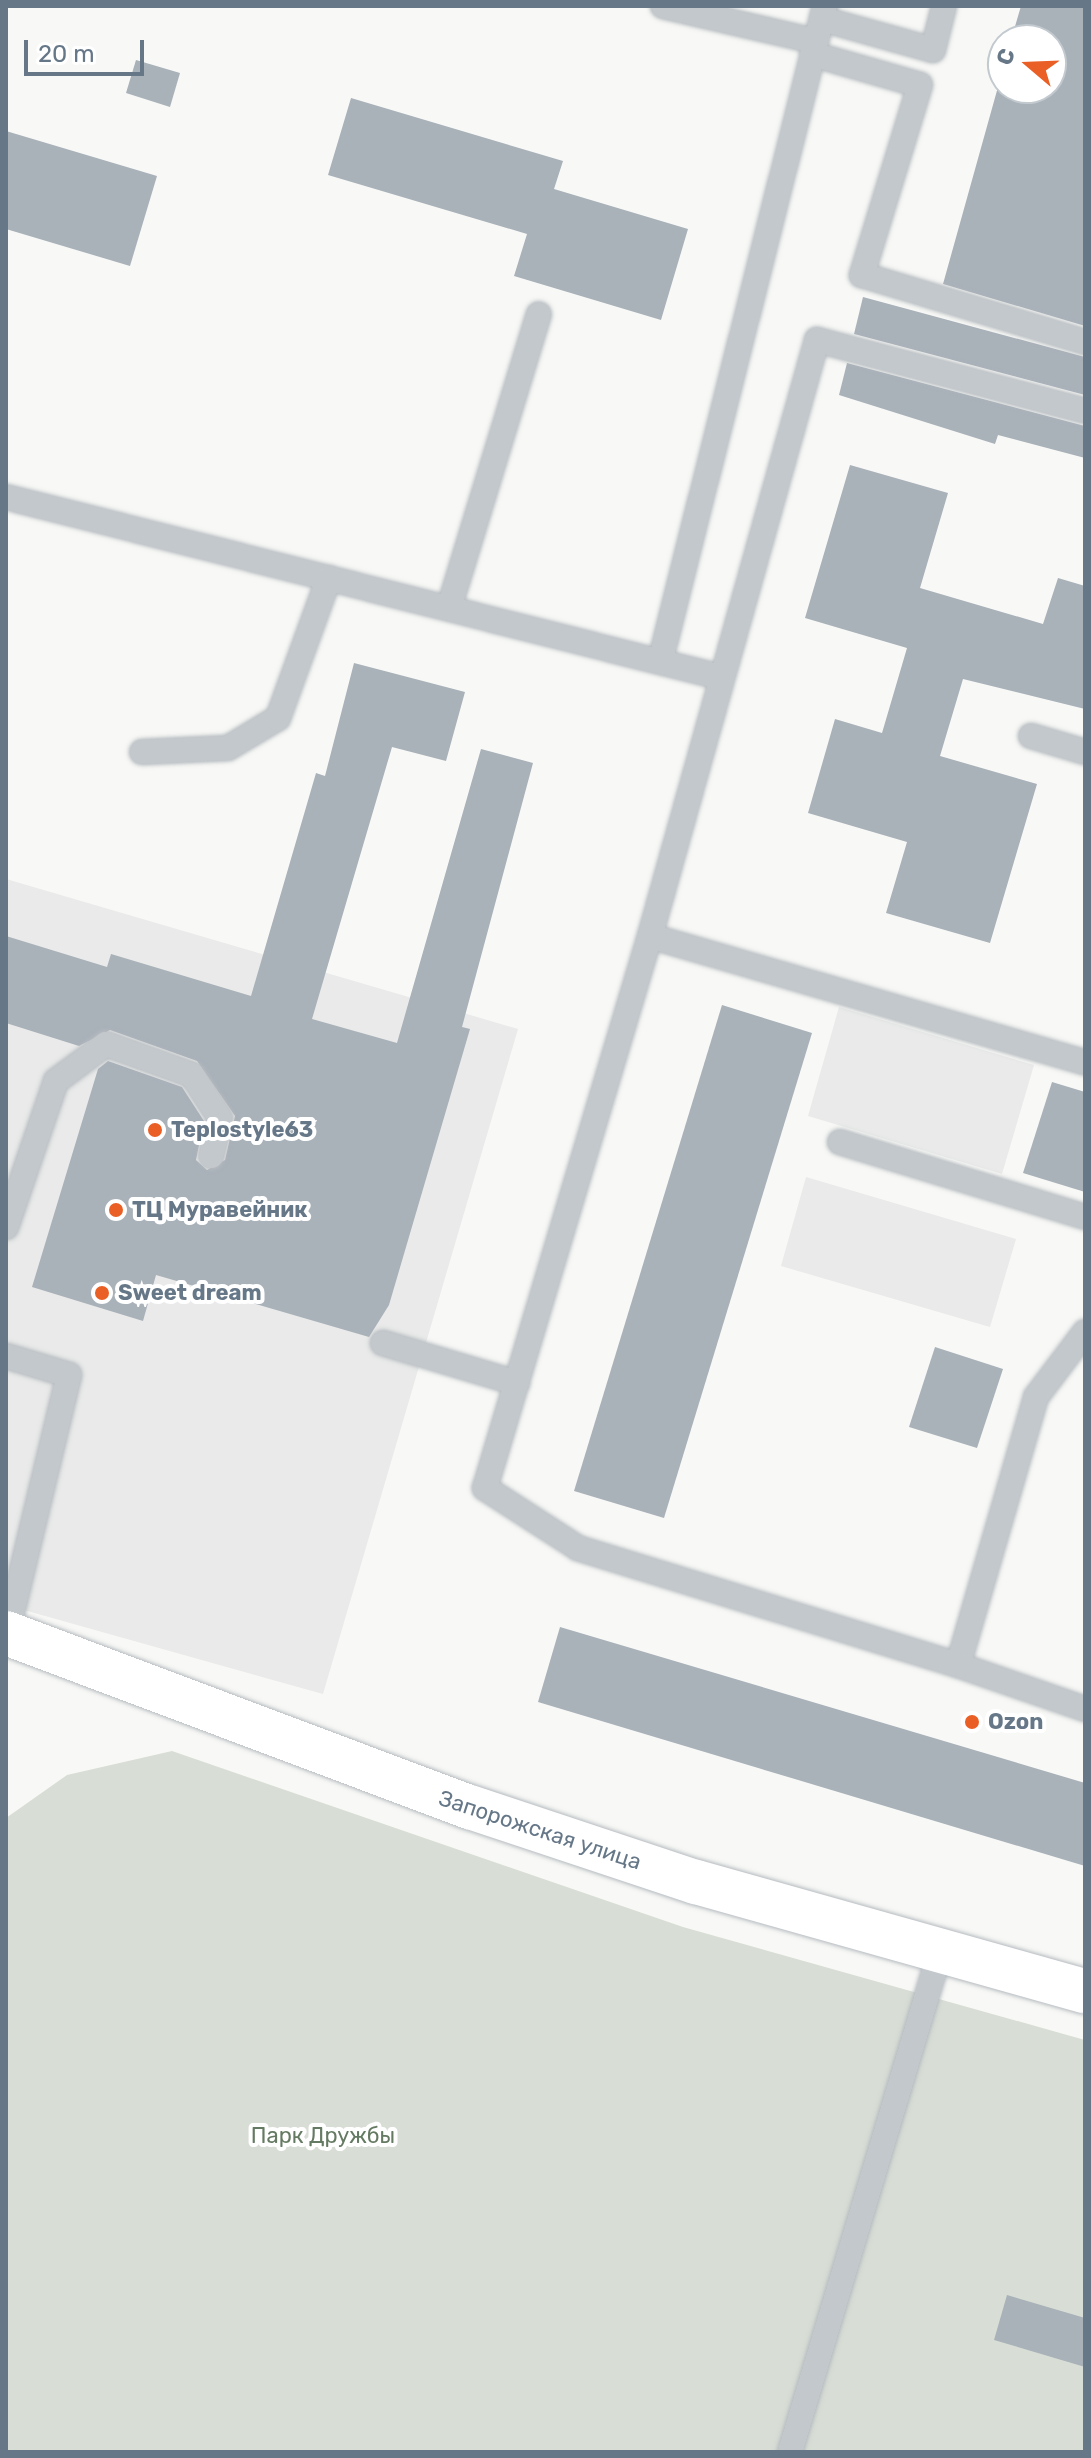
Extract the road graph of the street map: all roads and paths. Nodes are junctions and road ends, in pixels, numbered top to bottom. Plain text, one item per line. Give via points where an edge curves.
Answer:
1 (663, 6) edge
2 (944, 6) edge
3 (819, 30) edge
4 (539, 314) dead end
5 (1085, 342) edge
6 (1085, 411) edge
7 (6, 497) edge
8 (329, 578) junction
9 (449, 608) junction
10 (660, 662) junction
11 (720, 677) junction
12 (1031, 736) dead end
13 (142, 752) dead end
14 (1085, 752) edge
15 (650, 936) junction
16 (1085, 1062) edge
17 (840, 1142) dead end
18 (211, 1156) dead end
19 (1085, 1217) edge
20 (6, 1227) edge
21 (1085, 1332) edge
22 (383, 1343) dead end
23 (6, 1356) edge
24 (517, 1383) junction
25 (6, 1633) edge
26 (958, 1665) junction
27 (1085, 1709) edge
28 (940, 1952) junction
29 (1085, 1991) edge
30 (790, 2452) edge

1 - 3 lane
2 - 3 lane via 933,50
3 - 5 lane via 920,85 862,275
3 - 10 lane
4 - 9 lane
6 - 11 lane via 817,340
7 - 8 lane
8 - 9 lane
8 - 13 lane via 278,718 228,748
9 - 10 lane
10 - 11 lane
11 - 15 lane
12 - 14 lane
15 - 16 lane
15 - 24 lane
17 - 19 lane
18 - 20 lane via 220,1118 192,1075 106,1044 56,1081
21 - 26 lane via 1036,1397
22 - 24 lane
23 - 25 lane via 69,1375
24 - 26 lane via 485,1488 578,1548
25 - 28 street, Запорожская улица via 470,1807
26 - 27 lane
28 - 29 street, Запорожская улица
28 - 30 lane

